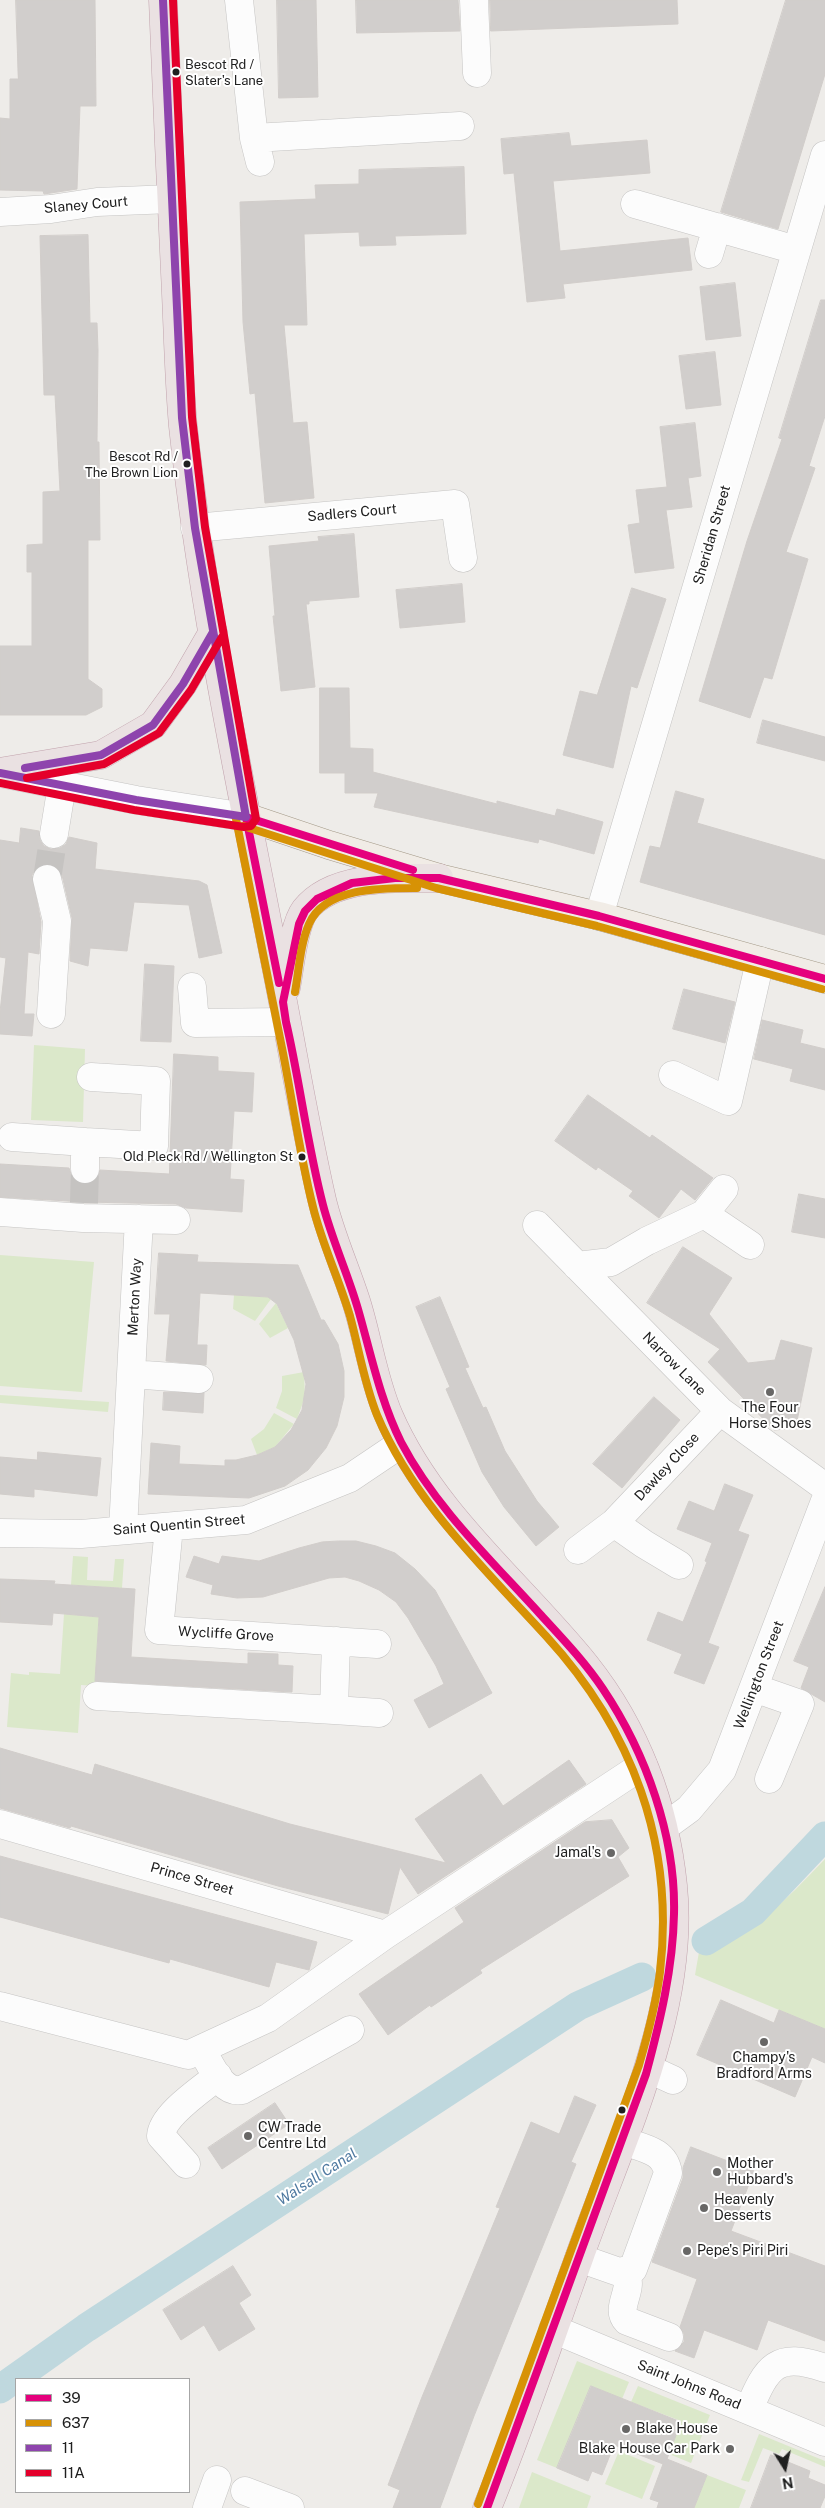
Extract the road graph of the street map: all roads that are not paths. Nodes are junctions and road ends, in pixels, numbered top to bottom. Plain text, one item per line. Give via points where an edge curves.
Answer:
1 (163, 0) edge
2 (239, 0) edge
3 (474, 0) edge
4 (477, 73) dead end
5 (460, 126) dead end
6 (825, 155) edge
7 (171, 200) junction
8 (635, 204) dead end
9 (0, 212) edge
10 (717, 227) junction
11 (796, 250) junction
12 (709, 254) dead end
13 (195, 528) junction
14 (463, 558) dead end
15 (213, 632) junction
16 (0, 773) edge
17 (62, 785) junction
18 (246, 817) junction
19 (54, 834) tunnel mouth
20 (439, 878) junction
21 (47, 879) tunnel mouth
22 (599, 916) junction
23 (760, 961) junction
24 (825, 979) edge
25 (192, 988) dead end
26 (284, 1012) junction
27 (51, 1014) dead end
28 (673, 1075) dead end
29 (91, 1077) dead end
30 (12, 1137) dead end
31 (85, 1142) junction
32 (85, 1169) tunnel mouth
33 (724, 1189) dead end
34 (0, 1212) edge
35 (704, 1214) junction
36 (139, 1219) junction
37 (176, 1220) dead end
38 (537, 1225) dead end
39 (750, 1245) dead end
40 (578, 1266) junction
41 (131, 1374) junction
42 (199, 1379) dead end
43 (720, 1411) junction
44 (402, 1443) junction
45 (825, 1487) edge
46 (825, 1502) edge
47 (614, 1523) junction
48 (169, 1527) junction
49 (122, 1530) junction
50 (0, 1533) edge
51 (578, 1550) dead end
52 (679, 1565) dead end
53 (336, 1640) junction
54 (378, 1644) dead end
55 (754, 1688) junction
56 (97, 1696) dead end
57 (334, 1710) junction
58 (379, 1713) dead end
59 (644, 1765) junction
60 (769, 1779) dead end
61 (0, 1824) edge
62 (663, 1828) junction
63 (384, 1935) junction
64 (0, 2006) edge
65 (350, 2030) dead end
66 (201, 2049) junction
67 (218, 2076) junction
68 (623, 2141) junction
69 (186, 2164) dead end
70 (579, 2258) junction
71 (619, 2272) junction
72 (553, 2329) junction
73 (669, 2337) dead end
74 (825, 2368) edge
75 (754, 2418) junction
76 (825, 2442) edge
77 (217, 2480) dead end
78 (245, 2491) dead end
79 (207, 2508) edge
80 (290, 2508) edge
81 (488, 2508) edge

1 - 7 highway
2 - 5 street via 257,150 353,131
3 - 4 street
6 - 11 street, Sheridan Street
7 - 9 street, Slaney Court via 97,202
7 - 13 highway via 182,418
8 - 10 street
10 - 11 street
10 - 12 street
11 - 22 street, Sheridan Street
13 - 14 street, Sadlers Court via 455,504
13 - 15 highway
15 - 16 highway via 183,684 153,725 101,754
15 - 18 highway
16 - 17 street
17 - 18 street
17 - 19 street
18 - 20 main road
18 - 26 highway
20 - 22 main road
20 - 26 highway via 395,878 352,883 317,899 305,911 299,924
21 - 27 street via 57,921
22 - 23 main road
23 - 24 main road
23 - 28 street via 728,1101
25 - 26 street via 195,1023
26 - 44 highway via 324,1209 357,1304 387,1414
29 - 31 street via 156,1081 154,1146
30 - 31 street
31 - 32 street
33 - 35 street
34 - 36 street via 83,1210
35 - 39 street
35 - 40 street via 611,1262
36 - 37 street
36 - 41 street, Merton Way
38 - 40 street, Narrow Lane
40 - 43 street, Narrow Lane
41 - 42 street
41 - 49 street, Merton Way
43 - 45 street, Narrow Lane
43 - 47 street, Dawley Close
44 - 48 street, Saint Quentin Street via 350,1478 246,1520
44 - 59 highway via 438,1496 494,1566 585,1666 616,1710
46 - 55 street, Wellington Street
47 - 51 street, Dawley Close
47 - 52 street
48 - 49 street, Saint Quentin Street
48 - 53 street, Wycliffe Grove via 159,1630
49 - 50 street, Saint Quentin Street via 80,1534
53 - 54 street, Wycliffe Grove
53 - 57 street
55 - 60 street via 800,1704
55 - 62 street, Wellington Street via 722,1770 689,1809
56 - 57 street
57 - 58 street
59 - 62 highway
59 - 63 street
61 - 63 street, Prince Street
62 - 68 highway via 674,1889 661,2075
63 - 66 street via 268,2018
64 - 66 street via 188,2055
65 - 67 street via 242,2090 234,2091
66 - 67 street
67 - 69 street via 168,2118 161,2128 161,2136
68 - 70 highway
68 - 71 street via 658,2154 666,2162 668,2174 633,2268
70 - 71 street
70 - 72 highway
71 - 73 street via 628,2277 630,2286 623,2316 627,2321
72 - 75 street, Saint Johns Road
72 - 81 highway
74 - 75 street via 795,2360 780,2363 764,2378
75 - 76 street, Saint Johns Road
77 - 79 street
78 - 80 street

